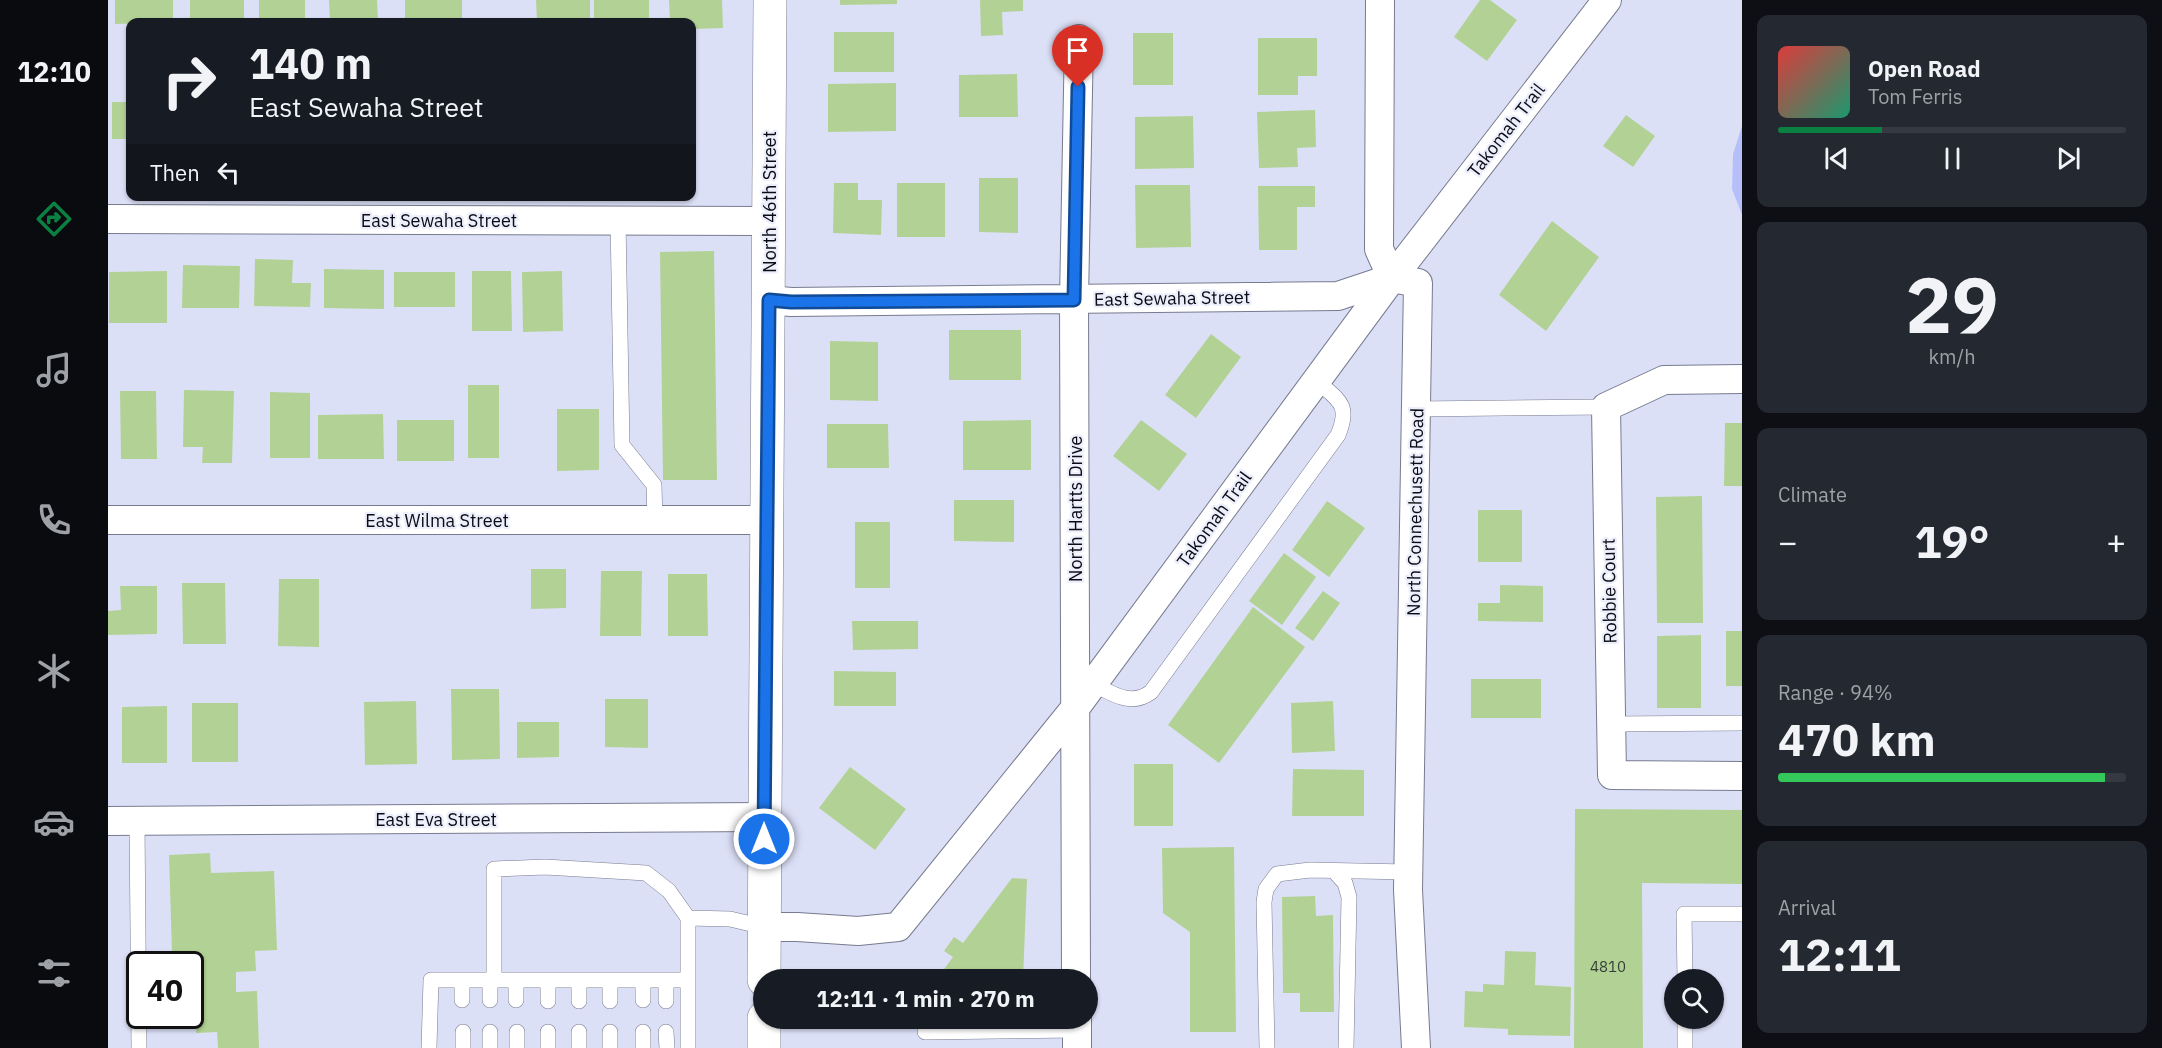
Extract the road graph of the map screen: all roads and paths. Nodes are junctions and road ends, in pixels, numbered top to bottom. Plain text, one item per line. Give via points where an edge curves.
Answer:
1 (770, 0) edge
2 (1380, 0) edge
3 (1606, 0) edge
4 (1079, 39) dead end
5 (108, 219) edge
6 (618, 220) junction
7 (769, 221) junction
8 (1392, 278) junction
9 (769, 300) junction
10 (1074, 300) junction
11 (1742, 379) edge
12 (1317, 381) junction
13 (1606, 407) junction
14 (1416, 409) junction
15 (108, 520) edge
16 (655, 520) junction
17 (766, 520) junction
18 (1093, 684) junction
19 (1076, 707) junction
20 (1742, 723) edge
21 (1611, 724) junction
22 (1742, 776) edge
23 (764, 817) junction
24 (108, 821) edge
25 (137, 821) junction
26 (1334, 871) junction
27 (1408, 872) junction
28 (1742, 914) edge
29 (688, 918) junction
30 (764, 927) junction
31 (764, 969) edge
32 (1077, 969) edge
33 (1684, 969) edge
34 (462, 980) junction
35 (492, 980) junction
36 (516, 980) junction
37 (548, 980) junction
38 (579, 980) junction
39 (610, 980) junction
40 (643, 980) junction
41 (666, 980) junction
42 (688, 980) junction
43 (462, 1000) dead end
44 (490, 1000) dead end
45 (516, 1000) dead end
46 (643, 1000) dead end
47 (548, 1001) dead end
48 (579, 1001) dead end
49 (610, 1001) dead end
50 (666, 1001) dead end
51 (764, 1029) edge
52 (1685, 1029) edge
53 (463, 1032) dead end
54 (517, 1032) dead end
55 (579, 1032) dead end
56 (610, 1032) dead end
57 (643, 1032) dead end
58 (666, 1032) dead end
59 (925, 1032) dead end
60 (1077, 1032) edge
61 (139, 1048) edge
62 (429, 1048) edge
63 (463, 1048) edge
64 (517, 1048) edge
65 (579, 1048) edge
66 (610, 1048) edge
67 (643, 1048) edge
68 (667, 1048) edge
69 (688, 1048) edge
70 (764, 1048) edge
71 (1267, 1048) edge
72 (1346, 1048) edge
73 (1416, 1048) edge
74 (1685, 1048) edge

1 - 7 street, North 46th Street
2 - 8 street via 1379,249
3 - 8 street, Takomah Trail
4 - 10 street, North Hartts Drive
5 - 6 street, East Sewaha Street
6 - 7 street, East Sewaha Street
6 - 16 lane via 622,445 654,485
7 - 9 street, North 46th Street
8 - 10 street, East Sewaha Street via 1338,296
8 - 12 street, Takomah Trail
8 - 14 street, North Connechusett Road via 1418,283
9 - 10 street, East Sewaha Street
9 - 17 street, North 46th Street
10 - 19 street, North Hartts Drive
11 - 13 street via 1664,380
12 - 18 street, Takomah Trail
12 - 18 lane via 1341,403 1344,421 1338,435 1158,683 1142,699 1128,700
13 - 14 lane
13 - 21 street, Robbie Court
14 - 27 street, North Connechusett Road
15 - 16 street, East Wilma Street
16 - 17 street, East Wilma Street
17 - 23 street, North 46th Street
18 - 19 street, Takomah Trail
19 - 30 street, Takomah Trail via 898,927 858,931
19 - 32 street, North Hartts Drive
20 - 21 lane
21 - 22 street, Robbie Court via 1612,775
23 - 25 street, East Eva Street
23 - 30 street, North 46th Street
24 - 25 street, East Eva Street
25 - 61 lane
26 - 27 lane
26 - 71 lane via 1277,874 1266,889
26 - 72 lane via 1345,883 1349,897
27 - 73 street, North Connechusett Road
28 - 33 lane via 1684,914
29 - 30 lane via 730,919
29 - 35 lane via 669,891 646,873 544,867 494,869
29 - 42 lane
30 - 31 street, North 46th Street
34 - 35 lane
34 - 43 lane
34 - 62 lane via 431,980
35 - 36 lane
35 - 44 lane
36 - 37 lane
36 - 45 lane
37 - 38 lane
37 - 47 lane
38 - 39 lane
38 - 48 lane
39 - 40 lane
39 - 49 lane
40 - 41 lane
40 - 46 lane
41 - 42 lane
41 - 50 lane
42 - 69 lane
51 - 70 street
52 - 74 lane
53 - 63 lane
54 - 64 lane
55 - 65 lane
56 - 66 lane
57 - 67 lane
58 - 68 lane
59 - 60 lane

